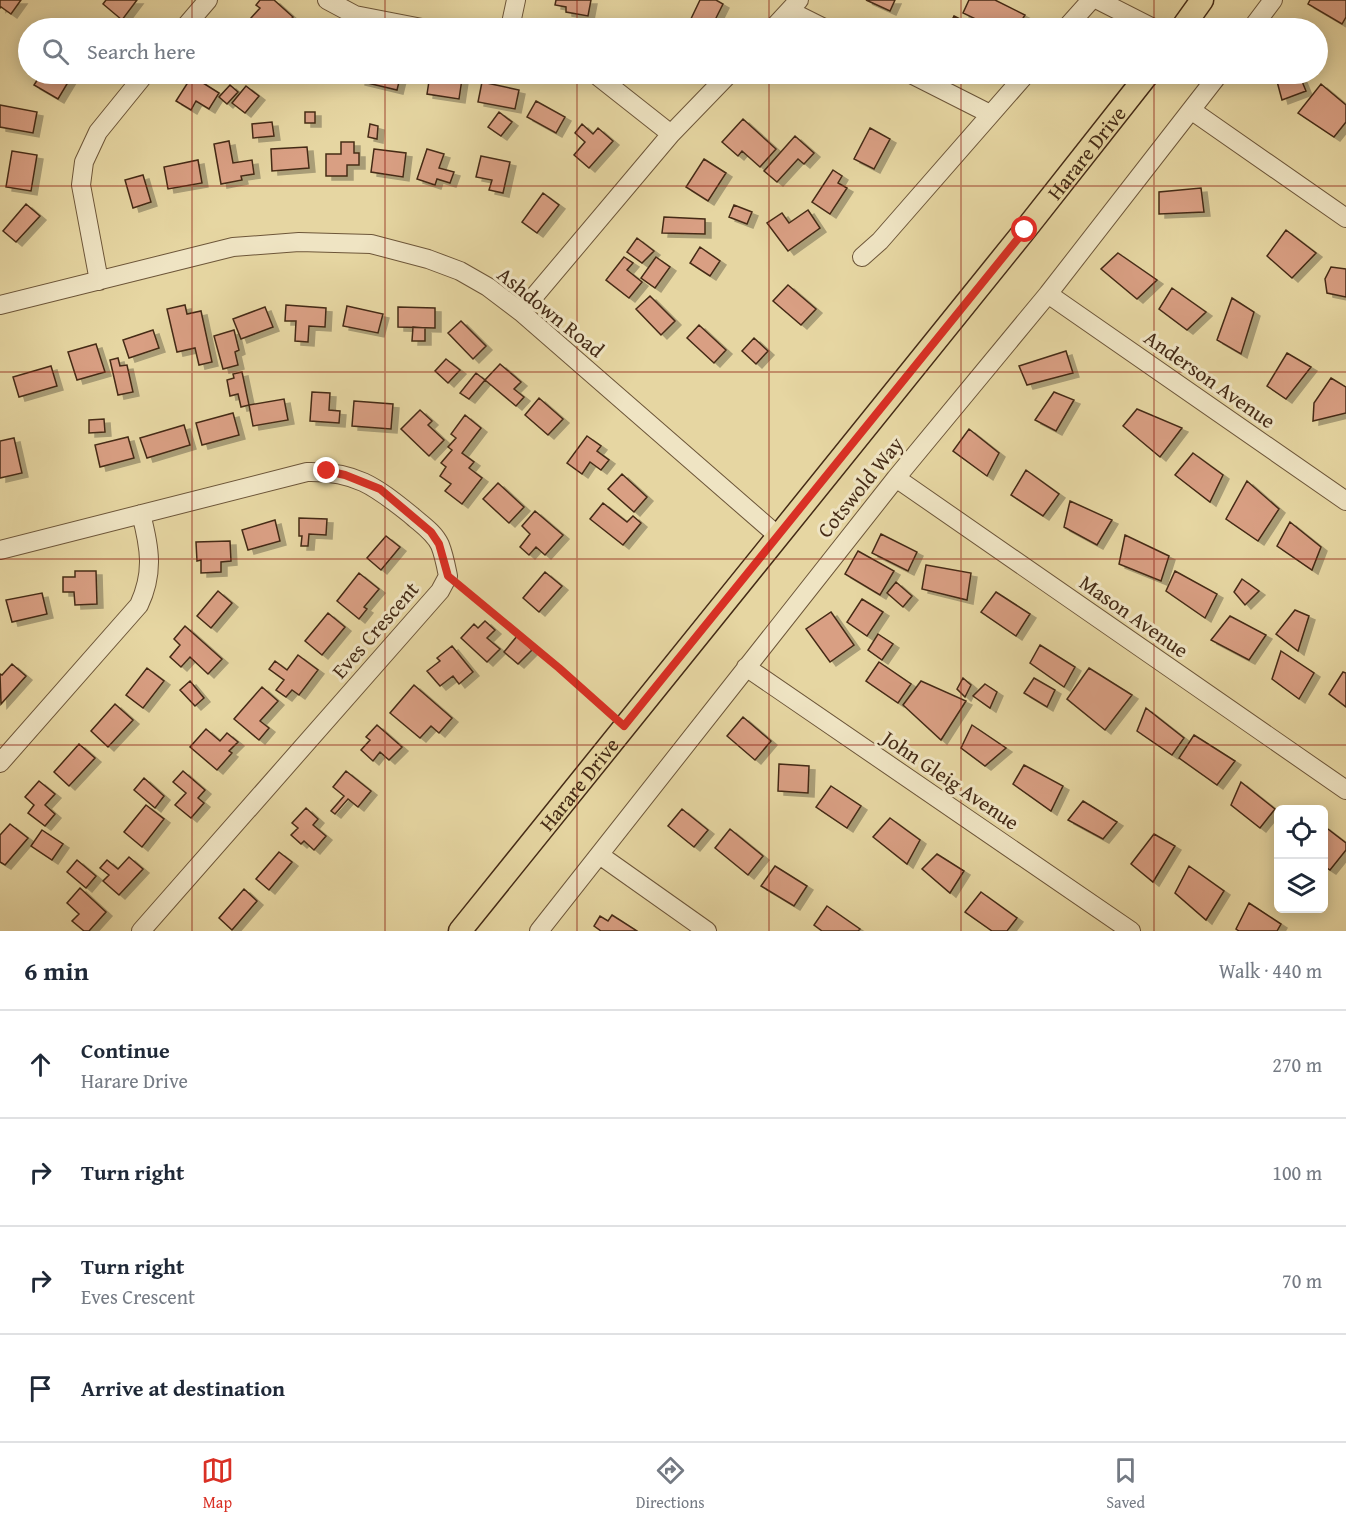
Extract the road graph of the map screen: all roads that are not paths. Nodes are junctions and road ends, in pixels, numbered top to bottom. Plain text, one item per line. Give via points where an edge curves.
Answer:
1 (208, 0) edge
2 (327, 0) edge
3 (516, 0) edge
4 (1091, 0) edge
5 (1098, 0) edge
6 (1202, 0) edge
7 (1273, 0) edge
8 (794, 6) edge
9 (193, 18) edge
10 (370, 18) edge
11 (512, 18) edge
12 (783, 18) edge
13 (810, 18) edge
14 (1075, 18) edge
15 (1133, 18) edge
16 (1189, 18) edge
17 (1260, 18) edge
18 (137, 84) edge
19 (611, 84) edge
20 (719, 84) edge
21 (931, 84) edge
22 (1017, 84) edge
23 (1140, 84) edge
24 (1211, 84) edge
25 (1191, 111) junction
26 (990, 114) junction
27 (670, 134) junction
28 (1346, 218) edge
29 (861, 257) dead end
30 (99, 281) junction
31 (1048, 294) junction
32 (0, 305) edge
33 (521, 312) junction
34 (896, 478) junction
35 (1346, 501) edge
36 (141, 514) junction
37 (777, 535) junction
38 (0, 550) edge
39 (746, 667) junction
40 (0, 763) edge
41 (1346, 790) edge
42 (601, 856) junction
43 (141, 931) edge
44 (460, 931) edge
45 (540, 931) edge
46 (708, 931) edge
47 (1131, 931) edge

1 - 9 street
2 - 10 street via 355,15
3 - 11 street
4 - 14 street
5 - 15 street
6 - 16 main road
7 - 17 street
8 - 12 street
8 - 13 street
18 - 30 street via 98,132 84,162 81,185
19 - 27 street
20 - 27 street
21 - 26 street
22 - 26 street
23 - 37 main road, Harare Drive
24 - 25 street, Cotswold Way
25 - 28 street
25 - 31 street, Cotswold Way
26 - 29 street via 880,241
27 - 33 street
30 - 32 street, Ashdown Road
30 - 33 street, Ashdown Road via 233,248 299,242 371,244 460,271
31 - 34 street, Cotswold Way
31 - 35 street, Anderson Avenue
33 - 37 street, Ashdown Road
34 - 39 street, Cotswold Way
34 - 41 street, Mason Avenue
36 - 38 street, Eves Crescent
36 - 40 street via 149,543 150,573 139,605
36 - 43 street, Eves Crescent via 307,472 327,471 380,489 431,532 439,544 448,576 440,591
37 - 44 main road, Harare Drive
39 - 42 street, Cotswold Way
39 - 47 street, John Gleig Avenue
42 - 45 street, Cotswold Way
42 - 46 street

